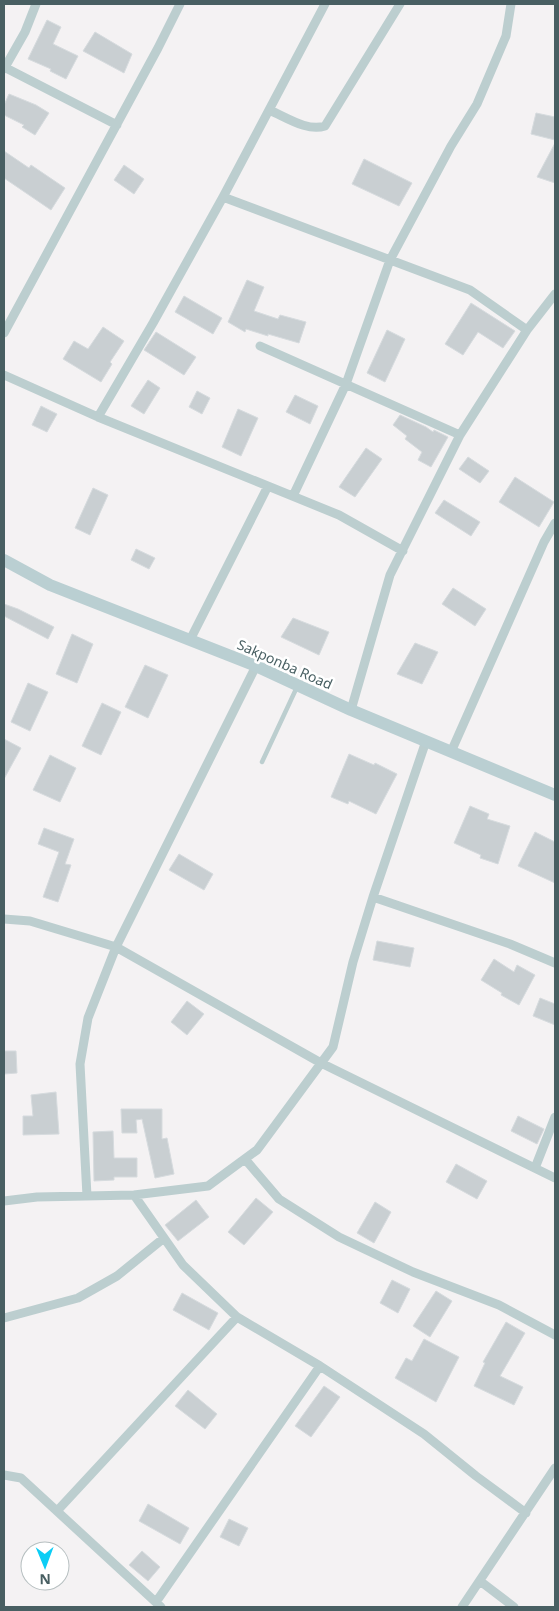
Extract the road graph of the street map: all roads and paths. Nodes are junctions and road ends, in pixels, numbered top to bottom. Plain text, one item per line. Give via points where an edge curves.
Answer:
1 (36, 4) edge
2 (180, 4) edge
3 (324, 4) edge
4 (400, 4) edge
5 (511, 4) edge
6 (4, 68) edge
7 (269, 110) junction
8 (117, 125) junction
9 (222, 197) junction
10 (390, 260) junction
11 (555, 294) edge
12 (527, 330) junction
13 (4, 333) edge
14 (260, 346) dead end
15 (4, 375) edge
16 (346, 384) junction
17 (98, 417) junction
18 (460, 435) junction
19 (268, 486) junction
20 (293, 496) junction
21 (555, 523) edge
22 (403, 551) junction
23 (4, 560) edge
24 (190, 640) junction
25 (256, 666) junction
26 (298, 685) junction
27 (350, 710) junction
28 (426, 741) junction
29 (451, 752) junction
30 (262, 762) dead end
31 (555, 795) edge
32 (373, 896) junction
33 (4, 919) edge
34 (116, 947) junction
35 (555, 963) edge
36 (321, 1063) junction
37 (555, 1117) edge
38 (245, 1159) junction
39 (535, 1168) junction
40 (555, 1178) edge
41 (134, 1195) junction
42 (87, 1196) junction
43 (4, 1201) edge
44 (164, 1238) junction
45 (237, 1317) junction
46 (4, 1318) edge
47 (555, 1335) edge
48 (320, 1366) junction
49 (555, 1468) edge
50 (4, 1475) edge
51 (551, 1483) edge
52 (57, 1511) junction
53 (526, 1513) junction
54 (480, 1580) junction
55 (159, 1605) edge
56 (462, 1607) edge
57 (514, 1607) edge

1 - 6 street via 25,32
2 - 8 street
3 - 7 street
4 - 7 street via 326,126 310,128
5 - 10 street via 506,36 477,104
6 - 8 street
7 - 9 street
8 - 13 street
9 - 10 street
9 - 17 street via 154,323
10 - 12 street via 470,290
10 - 16 street
11 - 12 street
12 - 18 street
14 - 16 street
15 - 17 street
16 - 18 street
16 - 20 street
17 - 19 street
18 - 22 street
19 - 20 street
19 - 24 street
20 - 22 street via 339,516
21 - 29 street
22 - 27 street via 390,575
23 - 24 main road, Sakponba Road via 50,585
24 - 25 main road, Sakponba Road
25 - 26 main road, Sakponba Road
25 - 34 street
26 - 27 main road, Sakponba Road
26 - 30 lane
27 - 28 main road, Sakponba Road
28 - 29 main road, Sakponba Road
28 - 32 street
29 - 31 main road, Sakponba Road
32 - 35 street
32 - 36 street via 333,1047
33 - 34 street via 30,921
34 - 36 street
34 - 42 street via 88,1018 80,1064
36 - 38 street via 257,1150
36 - 39 street
37 - 39 street
38 - 41 street via 208,1186
38 - 47 street via 279,1199 339,1237 413,1272 499,1305
39 - 40 street
41 - 42 street
41 - 44 street
42 - 43 street
44 - 45 street via 183,1265
44 - 46 street via 117,1276 78,1298
45 - 48 street
45 - 52 street
48 - 53 street via 424,1434
48 - 55 street
49 - 51 street
50 - 52 street via 21,1478
51 - 53 street
52 - 55 street
53 - 54 street
54 - 56 street
54 - 57 street

